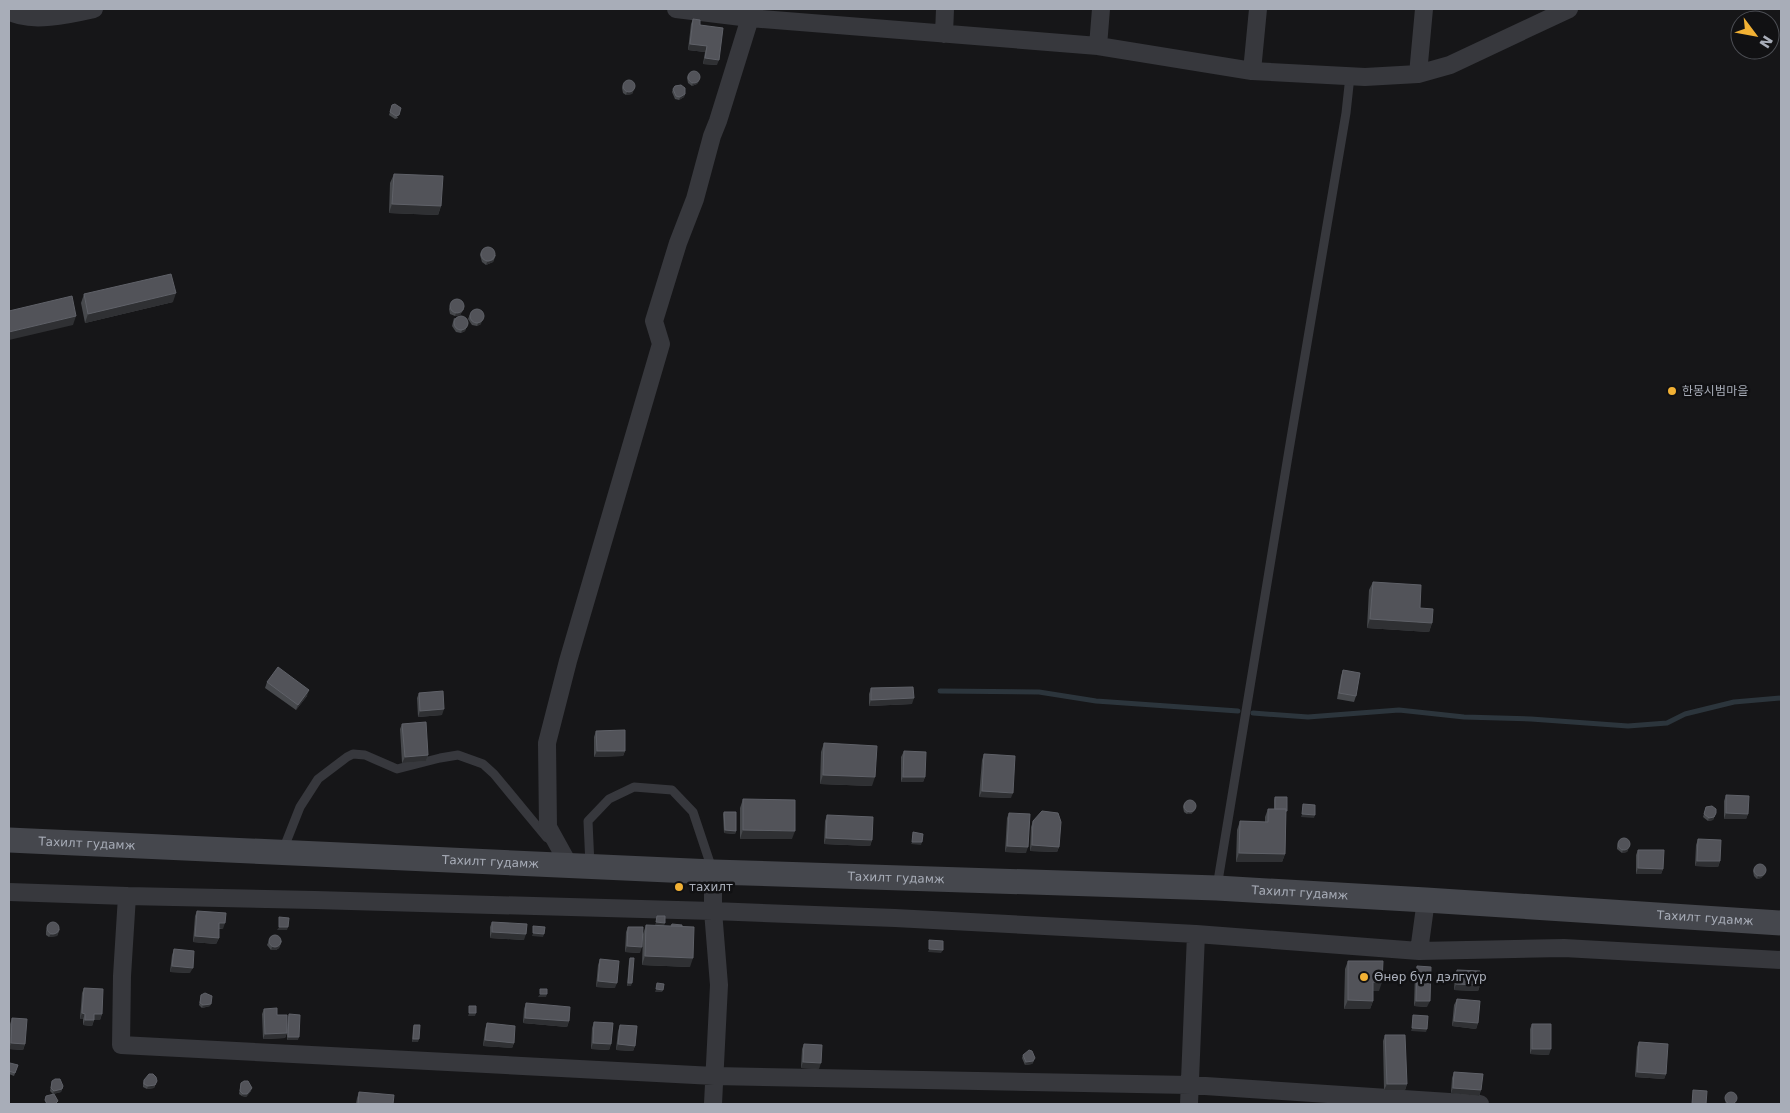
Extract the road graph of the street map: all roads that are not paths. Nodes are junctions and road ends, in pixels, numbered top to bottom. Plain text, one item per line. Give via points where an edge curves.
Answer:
1 (94, 9) edge
2 (676, 9) edge
3 (945, 9) edge
4 (1101, 9) edge
5 (1258, 9) edge
6 (1424, 9) edge
7 (1569, 9) edge
8 (9, 11) edge
9 (783, 15) edge
10 (750, 18) junction
11 (944, 34) junction
12 (1098, 46) junction
13 (1252, 71) junction
14 (1418, 74) junction
15 (1350, 76) junction
16 (9, 840) edge
17 (282, 852) junction
18 (580, 866) junction
19 (713, 872) junction
20 (1217, 888) junction
21 (9, 892) edge
22 (127, 896) junction
23 (1426, 900) junction
24 (713, 911) junction
25 (1781, 923) edge
26 (1196, 934) junction
27 (1419, 950) junction
28 (1781, 960) edge
29 (714, 1076) junction
30 (1190, 1085) junction
31 (713, 1104) edge
32 (1189, 1104) edge
33 (1480, 1104) edge

1 - 8 street via 31,18
2 - 10 street
3 - 11 street
4 - 12 street
5 - 13 street
6 - 14 street
7 - 14 street via 1450,65
9 - 10 street
9 - 11 street
10 - 18 street via 654,321 662,344 568,661 548,743 548,827
11 - 12 street
12 - 13 street
13 - 15 street
14 - 15 street
15 - 20 lane
16 - 17 main road, Тахилт гудамж
17 - 18 main road, Тахилт гудамж
17 - 18 lane via 300,807 318,779 347,756 365,755 397,769 458,755 489,769
18 - 19 main road, Тахилт гудамж
18 - 19 lane via 588,821 608,799 634,787 672,790 693,812
19 - 20 main road, Тахилт гудамж
19 - 24 street
20 - 23 main road, Тахилт гудамж
21 - 22 street
22 - 24 street
22 - 29 street via 121,1045
23 - 25 main road, Тахилт гудамж
23 - 27 street
24 - 26 street
24 - 29 street via 719,985
26 - 27 street
26 - 30 street
27 - 28 street via 1564,948
29 - 30 street
29 - 31 street
30 - 32 street
30 - 33 street

